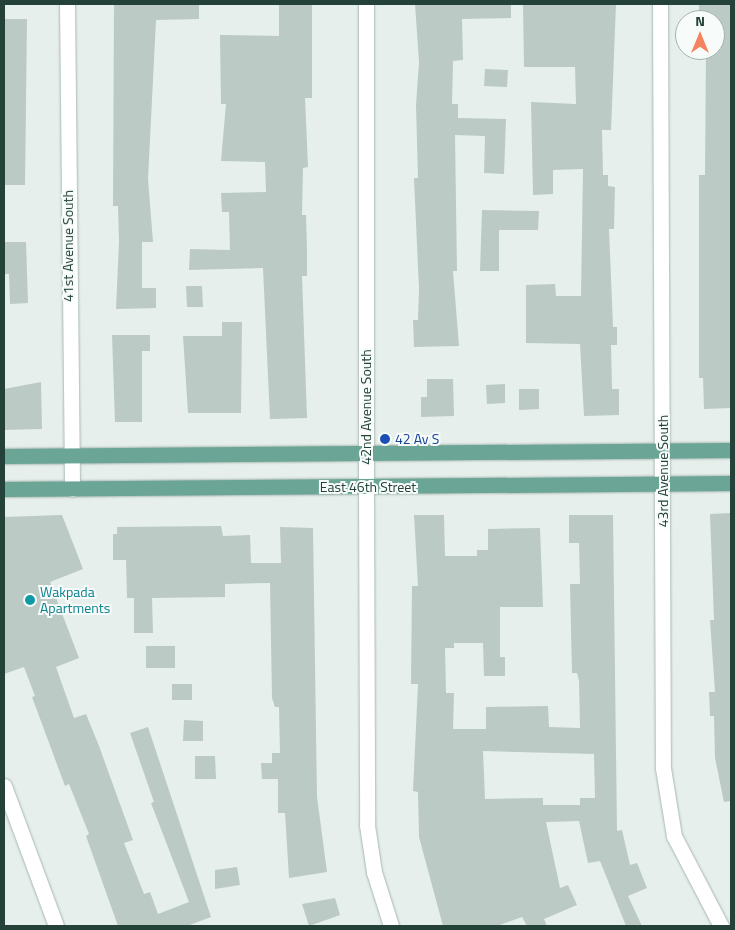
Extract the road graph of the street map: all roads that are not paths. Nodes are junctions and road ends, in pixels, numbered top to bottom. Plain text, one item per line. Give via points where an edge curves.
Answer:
1 (67, 4) edge
2 (366, 4) edge
3 (660, 4) edge
4 (731, 450) edge
5 (662, 451) junction
6 (366, 453) junction
7 (71, 455) junction
8 (4, 456) edge
9 (731, 483) edge
10 (661, 484) junction
11 (366, 486) junction
12 (72, 489) junction
13 (4, 490) edge
14 (4, 786) edge
15 (56, 926) edge
16 (391, 926) edge
17 (722, 926) edge

1 - 7 street, 41st Avenue South
2 - 6 street, 42nd Avenue South
3 - 5 street, 43rd Avenue South
4 - 5 main road
5 - 6 main road
5 - 10 street, 43rd Avenue South
6 - 7 main road
6 - 11 street, 42nd Avenue South
7 - 8 main road
7 - 12 street, 41st Avenue South
9 - 10 main road, East 46th Street
10 - 11 main road, East 46th Street
10 - 17 street, 43rd Avenue South via 663,768 667,807 674,836
11 - 12 main road, East 46th Street
11 - 16 street, 42nd Avenue South via 367,825 374,872
12 - 13 main road, East 46th Street
14 - 15 street

